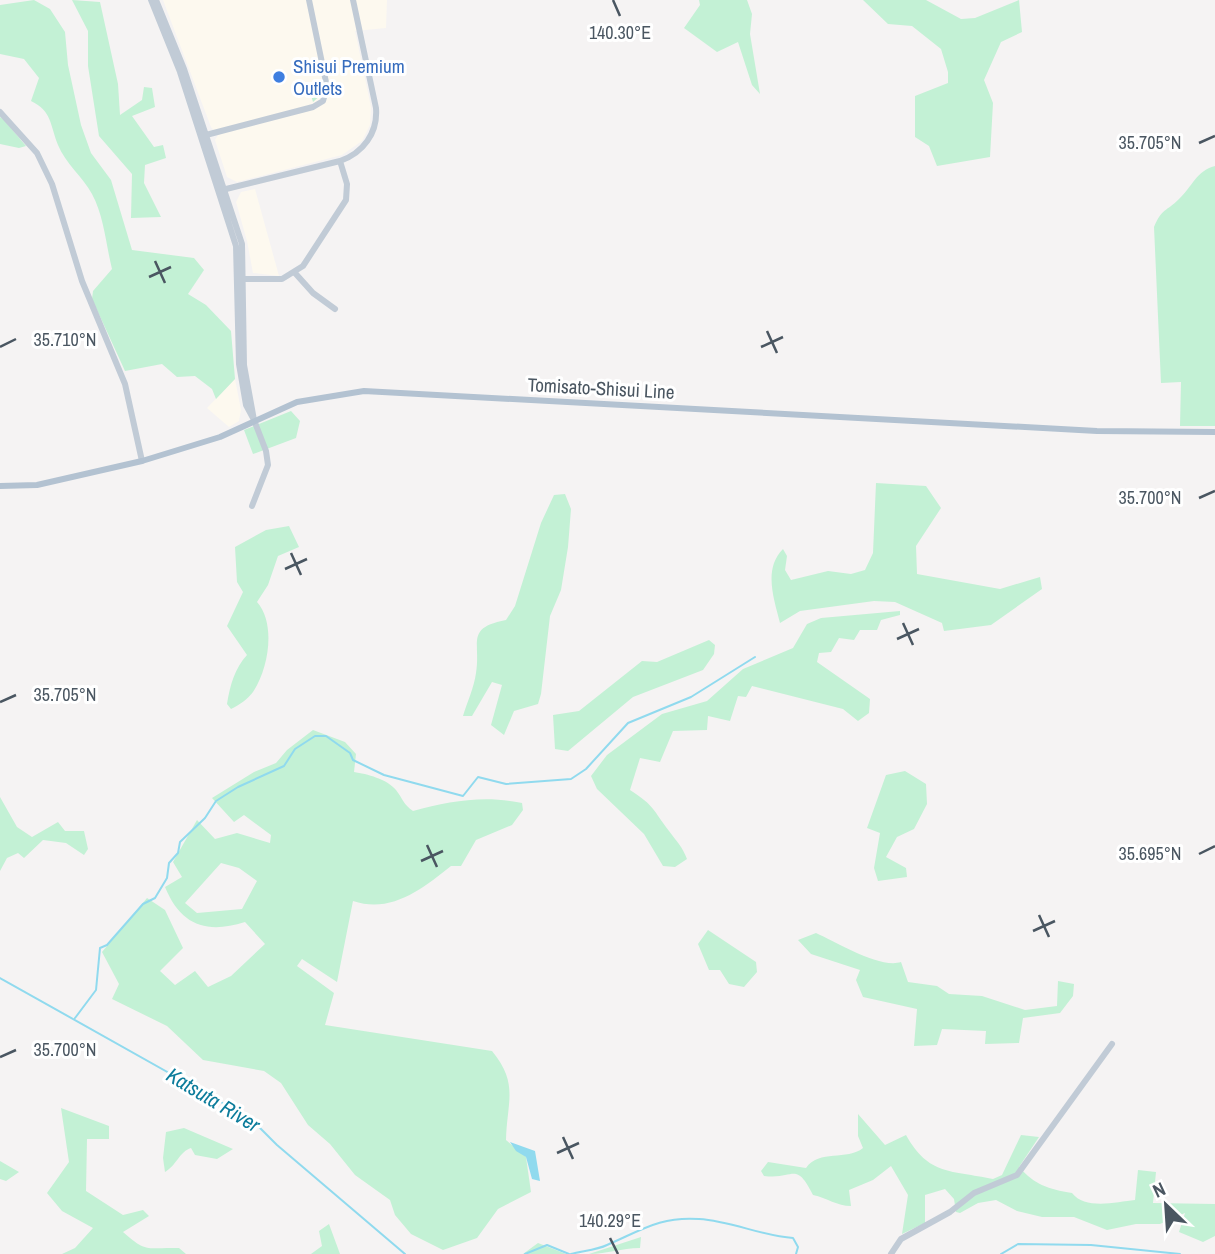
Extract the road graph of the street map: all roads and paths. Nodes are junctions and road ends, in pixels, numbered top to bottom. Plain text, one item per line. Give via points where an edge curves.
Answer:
1 (151, 0) edge
2 (156, 0) edge
3 (309, 0) edge
4 (353, 0) edge
5 (0, 112) edge
6 (206, 135) junction
7 (340, 161) junction
8 (222, 189) junction
9 (295, 273) junction
10 (244, 279) junction
11 (335, 309) dead end
12 (254, 420) junction
13 (1215, 432) edge
14 (142, 461) junction
15 (0, 486) edge
16 (252, 506) dead end
17 (1112, 1044) dead end
18 (891, 1254) edge

1 - 8 street
2 - 6 street
3 - 6 street via 327,87 323,100 313,107
4 - 7 street via 376,120 366,144
5 - 14 street via 34,149 52,184 82,281 125,384
6 - 8 street
7 - 8 street
7 - 9 street via 348,191 344,207
8 - 10 street via 240,236
8 - 12 street via 238,259 241,385
9 - 10 street via 278,280
9 - 11 street
10 - 12 street via 244,365
12 - 13 main road, Tomisato-Shisui Line via 297,402 375,391 1097,431
12 - 14 main road, Tomisato-Shisui Line via 205,443
12 - 16 street via 268,464
14 - 15 main road, Tomisato-Shisui Line via 37,485
17 - 18 street via 1017,1175 974,1193 901,1239

